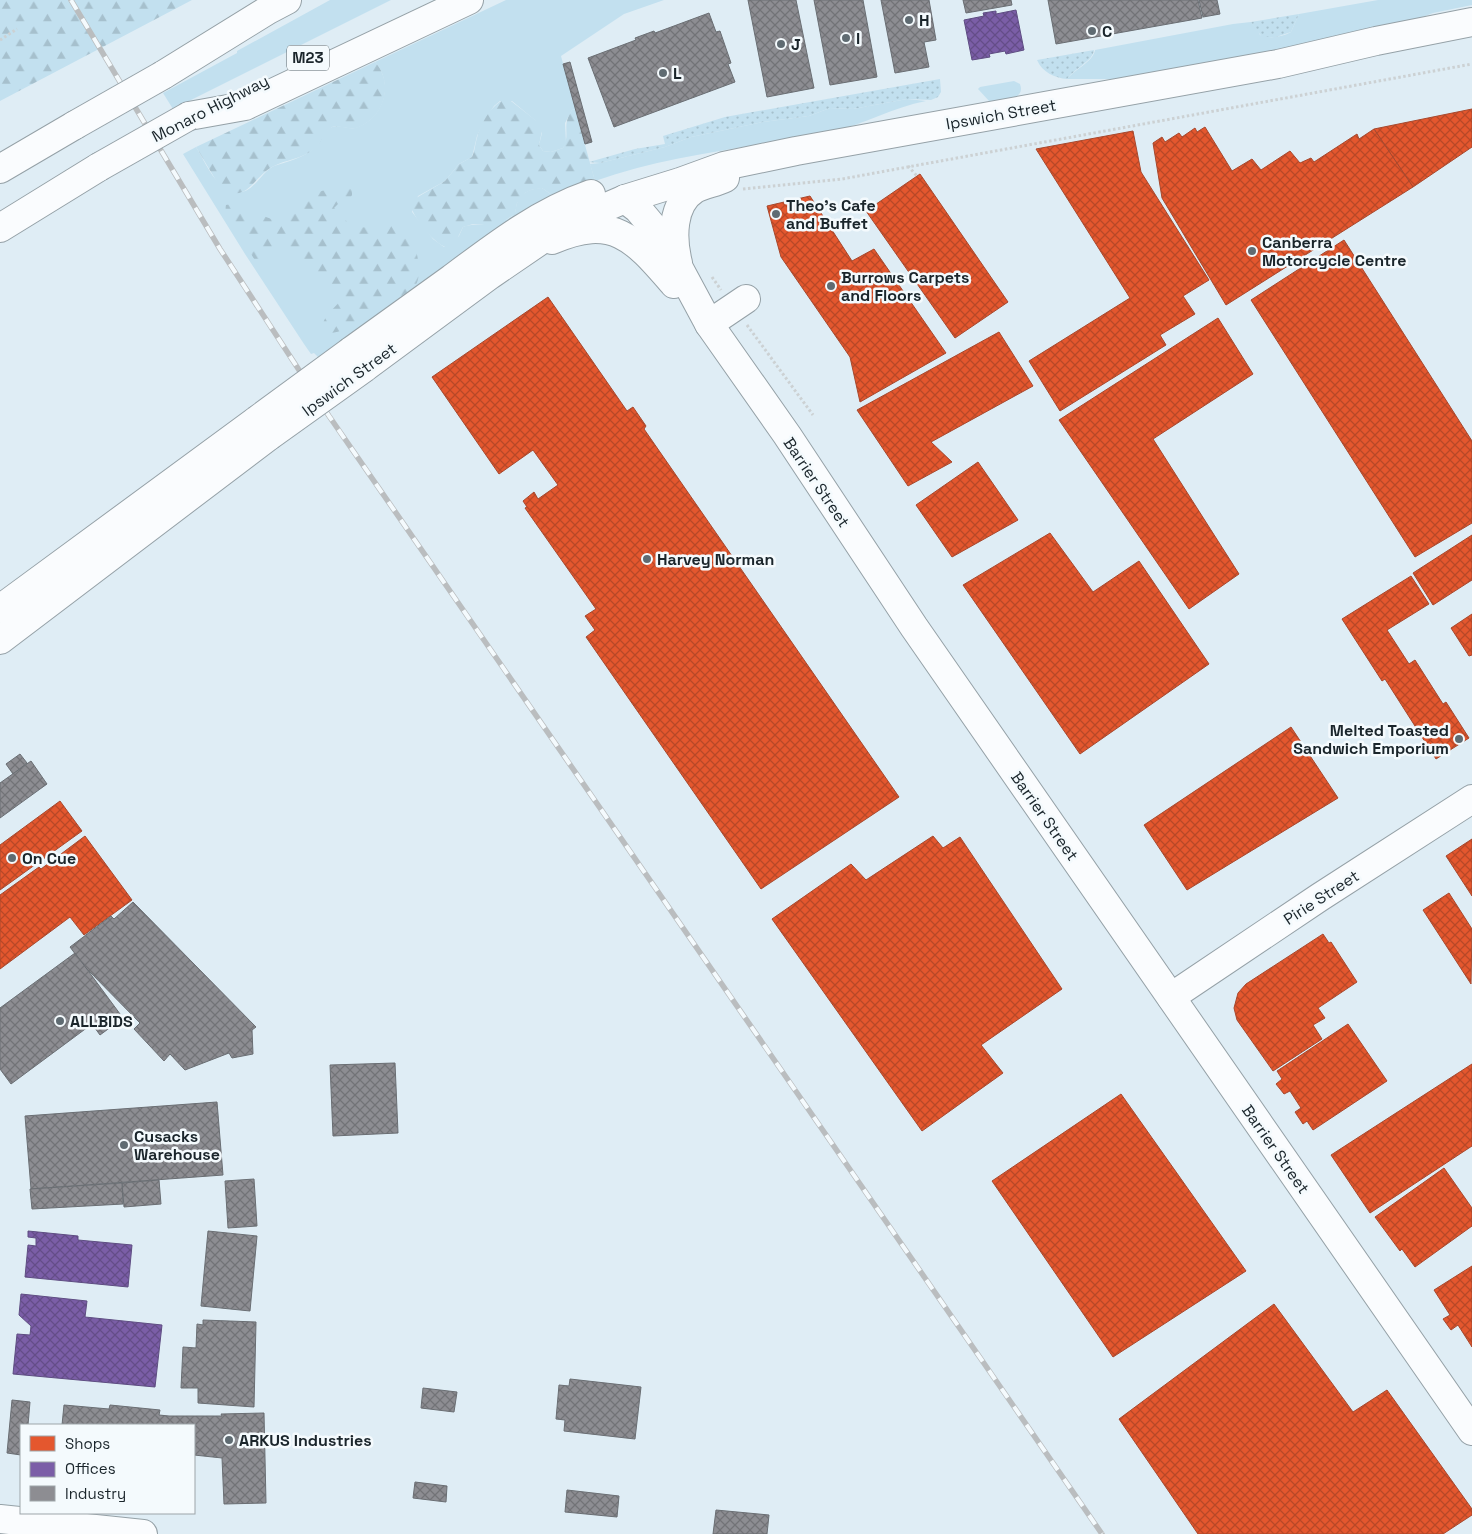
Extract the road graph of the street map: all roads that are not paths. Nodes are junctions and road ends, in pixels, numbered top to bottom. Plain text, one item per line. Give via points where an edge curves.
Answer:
1 (287, 0) edge
2 (426, 0) edge
3 (469, 0) edge
4 (1472, 22) edge
5 (1472, 41) edge
6 (1278, 64) junction
7 (190, 116) junction
8 (763, 157) junction
9 (724, 166) junction
10 (0, 169) edge
11 (578, 198) junction
12 (625, 199) junction
13 (0, 228) edge
14 (516, 257) junction
15 (680, 270) junction
16 (740, 303) road end
17 (709, 324) junction
18 (358, 359) junction
19 (263, 428) junction
20 (0, 609) edge
21 (0, 640) edge
22 (1472, 799) edge
23 (1171, 998) junction
24 (1472, 1431) edge
25 (0, 1519) edge
26 (142, 1534) edge

1 - 10 main road, bridge
2 - 7 main road, Monaro Highway / M23
3 - 7 main road via 245,106
4 - 6 main road, Ipswich Street
5 - 6 main road, Ipswich Street via 1389,56
6 - 8 main road, Ipswich Street
7 - 13 main road, Monaro Highway / M23, bridge
8 - 9 main road, Ipswich Street
8 - 15 main road via 722,180 701,186 686,197 674,228
9 - 11 main road, Ipswich Street via 652,175
9 - 12 main road, Ipswich Street
11 - 12 main road via 610,194
11 - 18 main road, Ipswich Street via 505,240
12 - 14 main road, Ipswich Street via 570,223
12 - 15 main road, Barrier Street via 650,222
14 - 17 main road via 571,233 594,229 618,233 639,245
14 - 18 main road, Ipswich Street
15 - 17 main road, Barrier Street
16 - 17 main road
17 - 23 main road, Barrier Street
18 - 19 main road, Ipswich Street, bridge
19 - 20 main road, Ipswich Street
19 - 21 main road, Ipswich Street
22 - 23 main road, Pirie Street
23 - 24 main road, Barrier Street
25 - 26 main road

